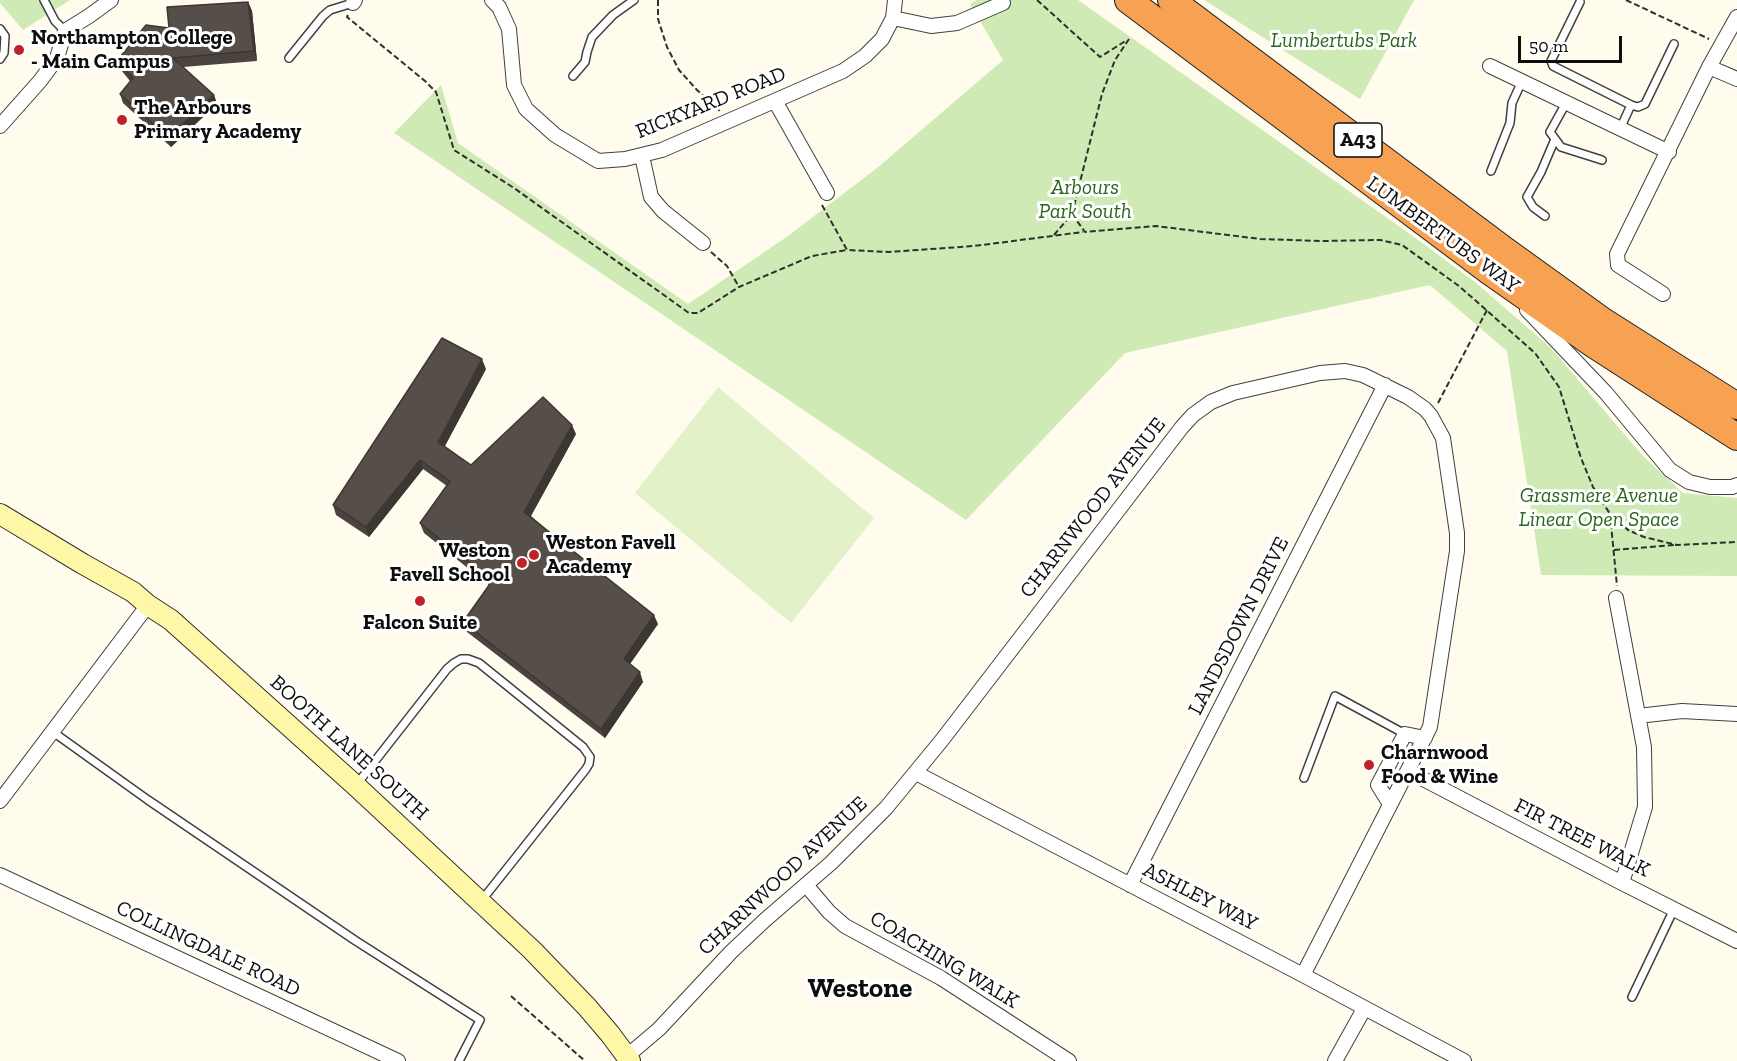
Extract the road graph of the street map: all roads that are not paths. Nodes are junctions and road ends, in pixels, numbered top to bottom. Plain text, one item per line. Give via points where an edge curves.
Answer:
1 (44, 0) edge
2 (111, 0) edge
3 (634, 0) edge
4 (895, 0) edge
5 (1128, 0) edge
6 (1171, 0) edge
7 (354, 2) edge
8 (500, 2) edge
9 (1580, 2) dead end
10 (1004, 3) dead end
11 (1737, 17) edge
12 (892, 18) junction
13 (0, 28) edge
14 (65, 31) junction
15 (1674, 44) dead end
16 (289, 58) dead end
17 (0, 59) edge
18 (1490, 66) dead end
19 (1710, 67) junction
20 (573, 76) dead end
21 (1737, 79) edge
22 (1522, 81) junction
23 (775, 101) junction
24 (1566, 102) junction
25 (1631, 105) junction
26 (0, 126) edge
27 (1620, 129) junction
28 (1555, 139) junction
29 (1669, 152) junction
30 (642, 156) junction
31 (1602, 160) dead end
32 (1491, 171) dead end
33 (827, 193) road end
34 (1545, 216) dead end
35 (703, 243) road end
36 (1489, 271) junction
37 (1664, 294) dead end
38 (1694, 379) junction
39 (1385, 386) junction
40 (1737, 391) edge
41 (1737, 406) edge
42 (1737, 437) edge
43 (1737, 485) edge
44 (0, 514) edge
45 (1616, 598) road end
46 (148, 605) junction
47 (1737, 714) edge
48 (1638, 716) junction
49 (53, 732) junction
50 (1405, 734) junction
51 (1425, 738) junction
52 (1408, 771) junction
53 (916, 773) junction
54 (1304, 778) dead end
55 (356, 786) junction
56 (0, 801) edge
57 (1390, 804) junction
58 (0, 875) edge
59 (1622, 884) junction
60 (806, 885) junction
61 (1131, 885) junction
62 (481, 901) junction
63 (1674, 909) junction
64 (1737, 940) edge
65 (1304, 975) junction
66 (1632, 997) dead end
67 (1364, 1009) junction
68 (629, 1058) edge
69 (398, 1061) edge
70 (459, 1061) edge
71 (1069, 1061) edge
72 (1335, 1061) edge
73 (1464, 1061) edge

1 - 14 lane
2 - 14 street
3 - 20 lane via 592,37 585,62
4 - 12 street, RICKYARD ROAD
5 - 36 highway, LUMBERTUBS WAY / A43
6 - 38 highway, LUMBERTUBS WAY / A43 via 1503,249 1603,321
7 - 16 lane via 323,15
8 - 30 street, RICKYARD ROAD via 510,28 514,85 526,109 555,135 598,161
9 - 25 lane via 1551,61 1553,66
10 - 12 street via 948,24 931,26
11 - 19 street
12 - 23 street, RICKYARD ROAD via 882,39 865,56 843,71
13 - 17 lane via 5,36
14 - 26 street via 57,58
15 - 25 lane via 1645,104
18 - 22 street
19 - 21 street
19 - 29 street
22 - 24 street
22 - 32 lane
23 - 30 street, RICKYARD ROAD
23 - 33 street
24 - 27 street
24 - 28 lane via 1550,132
25 - 27 lane
27 - 29 street
28 - 31 lane via 1561,147
28 - 34 lane via 1527,197
29 - 37 street via 1617,254 1618,265
30 - 35 street via 651,197
36 - 42 highway, LUMBERTUBS WAY / A43
36 - 43 street via 1570,353 1670,470 1689,482
38 - 40 street
38 - 41 highway, LUMBERTUBS WAY / A43
39 - 51 street, CHARNWOOD AVENUE via 1418,404 1431,416 1443,438 1457,532 1430,727
39 - 53 street, CHARNWOOD AVENUE via 1355,372 1320,373 1227,395 1193,415
39 - 61 street, LANDSDOWN DRIVE
44 - 46 street, BOOTH LANE SOUTH via 133,592
45 - 48 street
46 - 49 street
46 - 55 street, BOOTH LANE SOUTH via 171,620
47 - 48 street via 1682,711
48 - 59 street via 1644,747 1645,807
49 - 56 street
49 - 70 lane via 356,941 480,1020
50 - 51 street
50 - 54 lane via 1335,696
50 - 57 street via 1378,785
51 - 52 street, CHARNWOOD AVENUE
52 - 57 street, CHARNWOOD AVENUE
52 - 59 street, FIR TREE WALK
53 - 60 street, CHARNWOOD AVENUE via 865,830
53 - 61 street, ASHLEY WAY
55 - 62 street, BOOTH LANE SOUTH
55 - 62 lane via 447,669 461,659 480,663 583,747 590,757 586,769
57 - 65 street, CHARNWOOD AVENUE
58 - 69 street, COLLINGDALE ROAD
59 - 63 street, FIR TREE WALK
60 - 68 street, CHARNWOOD AVENUE via 731,952
60 - 71 street, COACHING WALK via 845,926 941,978
61 - 65 street, ASHLEY WAY
62 - 68 street, BOOTH LANE SOUTH via 587,1007
63 - 64 street, FIR TREE WALK
63 - 66 lane
65 - 67 street, ASHLEY WAY
67 - 72 street
67 - 73 street, ASHLEY WAY

